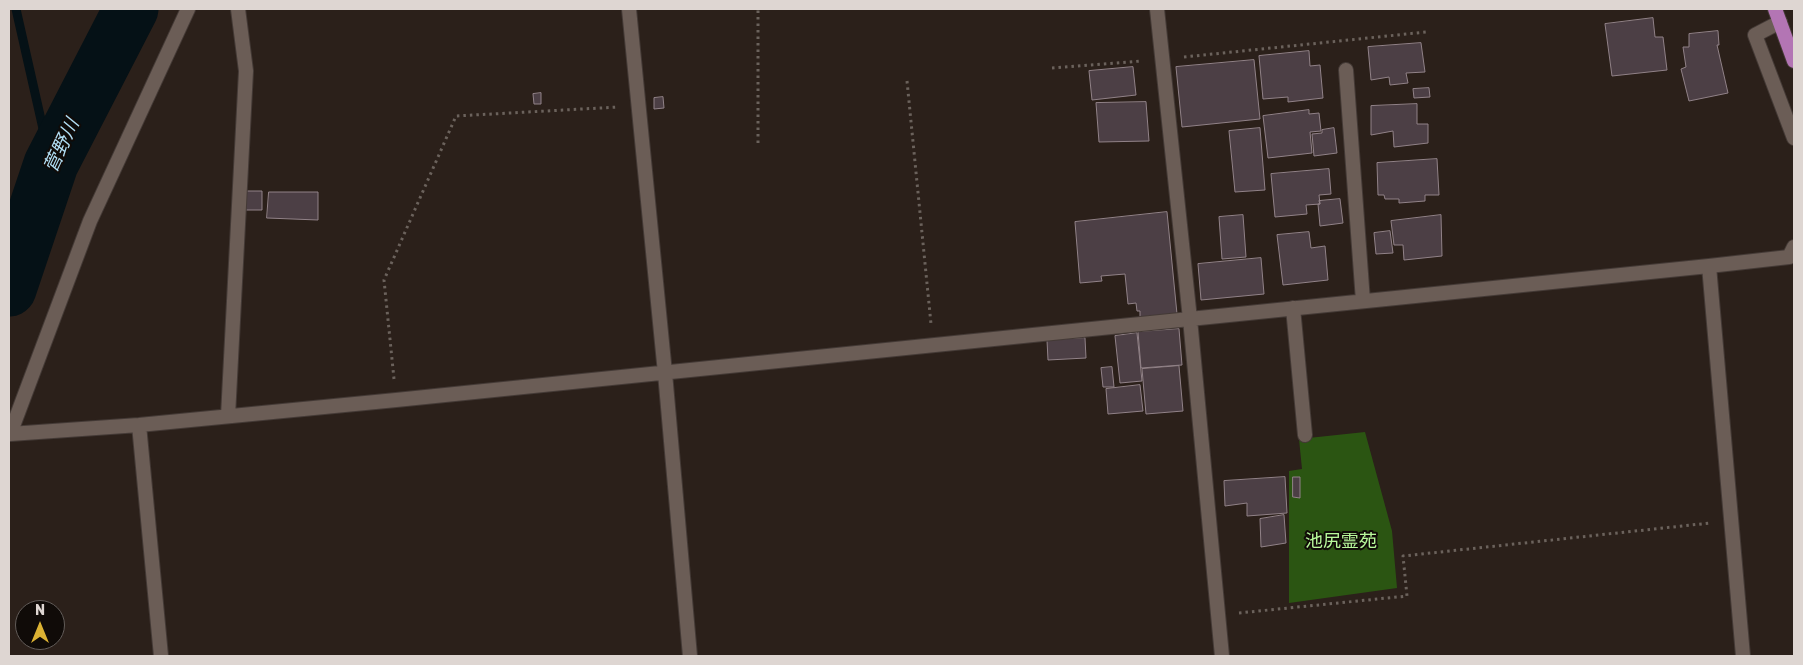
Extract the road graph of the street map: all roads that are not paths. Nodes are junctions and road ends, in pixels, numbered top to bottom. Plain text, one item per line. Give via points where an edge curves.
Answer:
1 (188, 9) edge
2 (238, 9) edge
3 (629, 9) edge
4 (1157, 9) edge
5 (1775, 9) edge
6 (1780, 22) junction
7 (1794, 61) edge
8 (1346, 70) dead end
9 (1794, 138) edge
10 (1794, 247) edge
11 (1709, 266) junction
12 (1363, 301) junction
13 (1293, 308) junction
14 (1190, 319) junction
15 (665, 373) junction
16 (228, 416) junction
17 (139, 425) junction
18 (1305, 435) dead end
19 (161, 656) edge
20 (690, 656) edge
21 (1222, 656) edge
22 (1743, 656) edge

1 - 17 street via 90,220 10,434
2 - 16 street via 246,71
3 - 15 street
4 - 14 street
5 - 6 highway
6 - 7 highway
6 - 9 street via 1755,35
8 - 12 street
10 - 11 street via 1789,257
11 - 12 street
11 - 22 street
12 - 13 street
13 - 14 street
13 - 18 street
14 - 15 street
14 - 21 street
15 - 16 street
15 - 20 street
16 - 17 street
17 - 19 street

